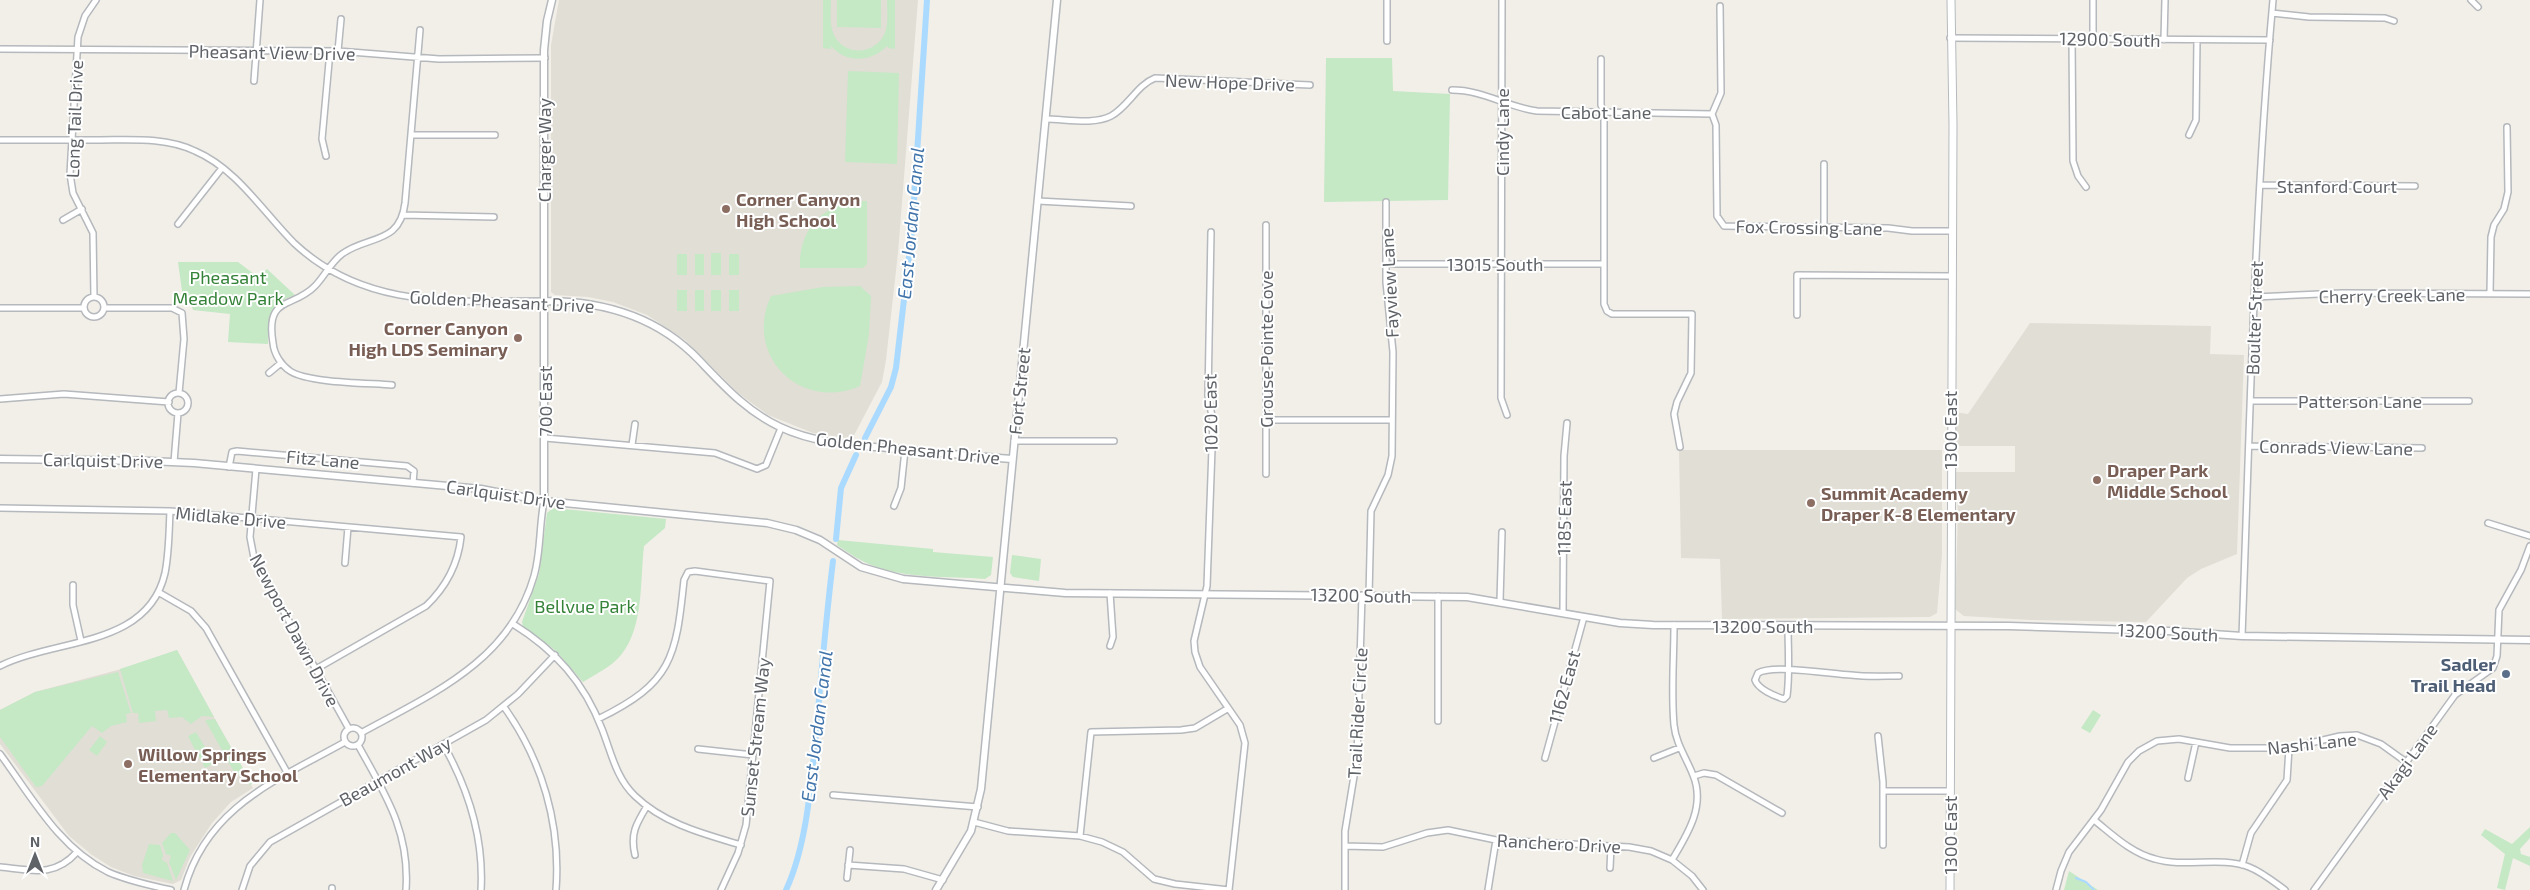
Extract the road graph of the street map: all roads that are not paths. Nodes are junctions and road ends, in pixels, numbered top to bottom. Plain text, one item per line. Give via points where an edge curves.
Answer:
1 (96, 0) edge
2 (260, 0) edge
3 (552, 0) edge
4 (1058, 0) edge
5 (1387, 0) edge
6 (1502, 0) edge
7 (1951, 0) edge
8 (2093, 0) edge
9 (2165, 0) edge
10 (2274, 0) edge
11 (2471, 0) edge
12 (1720, 6) dead end
13 (2478, 7) dead end
14 (2272, 13) junction
15 (341, 19) dead end
16 (2394, 21) dead end
17 (420, 30) dead end
18 (1950, 38) junction
19 (2072, 39) junction
20 (2093, 39) junction
21 (2164, 40) junction
22 (2197, 40) junction
23 (2270, 40) junction
24 (1387, 41) dead end
25 (0, 49) edge
26 (77, 51) junction
27 (256, 51) junction
28 (330, 51) junction
29 (338, 51) junction
30 (418, 57) junction
31 (545, 58) junction
32 (1601, 59) dead end
33 (254, 81) dead end
34 (1310, 85) dead end
35 (1452, 90) dead end
36 (1502, 102) junction
37 (1604, 112) junction
38 (1712, 114) junction
39 (1046, 119) junction
40 (2507, 127) dead end
41 (411, 135) junction
42 (494, 135) dead end
43 (2189, 135) dead end
44 (0, 140) edge
45 (72, 140) junction
46 (326, 156) dead end
47 (1824, 164) dead end
48 (222, 168) junction
49 (2260, 185) junction
50 (2415, 186) dead end
51 (2086, 187) dead end
52 (1038, 201) junction
53 (1386, 202) dead end
54 (1131, 206) dead end
55 (82, 209) junction
56 (403, 215) junction
57 (494, 217) dead end
58 (64, 220) dead end
59 (178, 224) dead end
60 (1266, 225) dead end
61 (1824, 227) junction
62 (1951, 231) junction
63 (1211, 232) dead end
64 (1386, 264) junction
65 (1501, 264) junction
66 (1604, 264) junction
67 (329, 269) junction
68 (1951, 276) junction
69 (2490, 293) junction
70 (2530, 294) edge
71 (2255, 297) junction
72 (94, 298) junction
73 (545, 301) junction
74 (0, 308) edge
75 (84, 308) junction
76 (104, 308) junction
77 (1797, 315) dead end
78 (281, 363) junction
79 (270, 373) dead end
80 (392, 385) dead end
81 (179, 393) junction
82 (0, 399) edge
83 (2251, 401) junction
84 (2469, 401) dead end
85 (168, 402) junction
86 (178, 413) junction
87 (1507, 415) dead end
88 (1266, 420) junction
89 (1392, 420) junction
90 (1566, 423) dead end
91 (635, 424) dead end
92 (781, 428) junction
93 (545, 438) junction
94 (1014, 441) junction
95 (1114, 441) dead end
96 (632, 445) junction
97 (2249, 446) junction
98 (1680, 447) dead end
99 (2422, 448) dead end
100 (905, 450) junction
101 (0, 459) edge
102 (1012, 459) junction
103 (174, 462) junction
104 (229, 467) junction
105 (256, 469) junction
106 (1266, 474) dead end
107 (413, 483) junction
108 (544, 501) junction
109 (894, 506) dead end
110 (0, 508) edge
111 (170, 512) junction
112 (251, 519) junction
113 (2488, 523) dead end
114 (348, 527) junction
115 (1502, 532) dead end
116 (2530, 536) edge
117 (2530, 546) edge
118 (345, 563) dead end
119 (73, 585) dead end
120 (999, 588) junction
121 (158, 592) junction
122 (1110, 593) junction
123 (1204, 594) junction
124 (1362, 595) junction
125 (1369, 596) junction
126 (1438, 596) junction
127 (1500, 601) junction
128 (1563, 613) junction
129 (1584, 617) junction
130 (513, 624) junction
131 (1674, 625) junction
132 (1788, 626) junction
133 (1950, 626) junction
134 (2242, 636) junction
135 (2497, 639) junction
136 (2530, 640) edge
137 (81, 641) junction
138 (1110, 646) dead end
139 (555, 655) junction
140 (0, 666) edge
141 (316, 669) junction
142 (1788, 670) junction
143 (1899, 676) dead end
144 (504, 707) junction
145 (1227, 709) junction
146 (598, 719) junction
147 (1438, 722) dead end
148 (348, 730) junction
149 (361, 733) junction
150 (1878, 736) dead end
151 (345, 742) junction
152 (2196, 742) junction
153 (443, 744) junction
154 (358, 745) junction
155 (1679, 748) junction
156 (2289, 748) junction
157 (698, 749) dead end
158 (0, 754) edge
159 (753, 754) junction
160 (1545, 758) dead end
161 (1654, 758) dead end
162 (2406, 762) junction
163 (288, 774) junction
164 (1694, 776) junction
165 (2188, 778) dead end
166 (378, 781) junction
167 (1884, 791) junction
168 (1950, 791) junction
169 (833, 795) dead end
170 (647, 806) junction
171 (978, 807) junction
172 (1782, 813) dead end
173 (2094, 820) junction
174 (974, 822) junction
175 (1080, 836) junction
176 (1496, 840) junction
177 (741, 845) junction
178 (1883, 845) dead end
179 (1345, 846) junction
180 (1611, 846) junction
181 (850, 850) dead end
182 (78, 852) junction
183 (635, 856) dead end
184 (1672, 860) junction
185 (848, 865) junction
186 (2242, 865) junction
187 (0, 867) edge
188 (1610, 868) dead end
189 (847, 878) dead end
190 (942, 880) junction
191 (171, 890) edge
192 (184, 890) edge
193 (242, 890) edge
194 (406, 890) edge
195 (481, 890) edge
196 (556, 890) edge
197 (721, 890) edge
198 (936, 890) edge
199 (1229, 890) edge
200 (1345, 890) edge
201 (1488, 890) edge
202 (1703, 890) edge
203 (1950, 890) edge
204 (2056, 890) edge
205 (2285, 890) edge
206 (2314, 890) edge

1 - 26 street, Long Tail Drive via 83,22
2 - 27 street
3 - 31 street, Charger Way via 546,27
4 - 39 street, Fort Street
5 - 24 street
6 - 36 street, Cindy Lane
7 - 18 main road, 1300 East
8 - 20 street
9 - 21 street
10 - 14 street, Boulter Street
11 - 13 street
12 - 38 street via 1721,92
14 - 16 street
14 - 23 street, Boulter Street
15 - 29 street
17 - 30 street
18 - 19 street, 12900 South
18 - 62 main road, 1300 East via 1953,125
19 - 20 street, 12900 South
19 - 51 street via 2073,161
20 - 21 street, 12900 South
21 - 22 street, 12900 South
22 - 23 street, 12900 South
22 - 43 street via 2196,120
23 - 49 street, Boulter Street
25 - 26 street, Pheasant View Drive
26 - 27 street, Pheasant View Drive
26 - 45 street, Long Tail Drive
27 - 28 street, Pheasant View Drive
27 - 33 street
28 - 29 street, Pheasant View Drive
28 - 46 street via 322,138
29 - 30 street, Pheasant View Drive
30 - 31 street, Pheasant View Drive
30 - 41 street
31 - 73 street, Charger Way
32 - 37 street via 1601,105
34 - 39 street, New Hope Drive via 1155,78 1118,111 1105,118
35 - 36 street, Cabot Lane via 1479,92
36 - 37 street, Cabot Lane via 1537,112
36 - 65 street, Cindy Lane
37 - 38 street, Cabot Lane
37 - 66 street
38 - 61 street, Fox Crossing Lane via 1716,125 1716,213 1720,223 1728,226
39 - 52 street, Fort Street
40 - 69 street via 2508,192 2504,209 2490,237
41 - 42 street
41 - 56 street
44 - 45 street, Golden Pheasant Drive
45 - 48 street, Golden Pheasant Drive via 170,143 196,151
45 - 55 street, Long Tail Drive via 71,186
47 - 61 street
48 - 59 street
48 - 67 street, Golden Pheasant Drive via 294,242
49 - 50 street, Stanford Court
49 - 71 street, Boulter Street
52 - 54 street
52 - 94 street, Fort Street
53 - 64 street, Fayview Lane
55 - 58 street
55 - 72 street, Long Tail Drive via 93,233
56 - 57 street
56 - 67 street via 391,232 341,254
60 - 88 street, Grouse Pointe Cove
61 - 62 street, Fox Crossing Lane
62 - 68 main road, 1300 East
63 - 123 street, 1020 East via 1208,396 1213,421 1207,586
64 - 65 street, 13015 South
64 - 89 street, Fayview Lane via 1393,365
65 - 66 street, 13015 South
65 - 87 street, Cindy Lane via 1501,398
66 - 98 street via 1604,304 1610,313 1692,314 1691,374 1674,414
67 - 73 street, Golden Pheasant Drive via 374,290 417,299
67 - 78 street via 310,291 283,303 274,314 273,343
68 - 77 street via 1797,275
68 - 133 main road, 1300 East
69 - 70 street, Cherry Creek Lane
69 - 71 street, Cherry Creek Lane via 2342,293
71 - 83 street, Boulter Street
72 - 75 street via 87,300
72 - 76 street via 101,301
73 - 92 street, Golden Pheasant Drive via 606,306 657,326 691,352 736,399
73 - 93 street, 700 East
74 - 75 street
75 - 76 street via 85,313 92,317 100,315
76 - 81 street via 172,308 182,313 184,338
78 - 79 street
78 - 80 street via 303,377
81 - 85 street
81 - 86 street via 186,397 188,405
82 - 85 street via 64,394
83 - 84 street, Patterson Lane
83 - 97 street, Boulter Street
85 - 86 street via 171,410
86 - 103 street
88 - 89 street
88 - 106 street, Grouse Pointe Cove
89 - 125 street, Fayview Lane via 1390,469 1375,498 1370,518
90 - 128 street, 1185 East
91 - 96 street
92 - 96 street via 766,465 757,469 722,454
92 - 100 street, Golden Pheasant Drive via 829,442
93 - 96 street
93 - 108 street, 700 East
94 - 95 street
94 - 102 street, Fort Street
97 - 99 street, Conrads View Lane
97 - 134 street, Boulter Street
100 - 102 street, Golden Pheasant Drive
100 - 109 street via 901,488
101 - 103 street, Carlquist Drive
102 - 120 street, Fort Street
103 - 104 street, Carlquist Drive
104 - 105 street, Carlquist Drive
104 - 107 street, Fitz Lane via 232,452 237,451 407,466 414,471
105 - 107 street, Carlquist Drive
105 - 112 street, Newport Dawn Drive
107 - 108 street, Carlquist Drive via 490,490
108 - 120 street, Carlquist Drive via 782,526 808,535 861,567 888,577
108 - 130 street via 534,576
110 - 111 street, Midlake Drive
111 - 112 street, Midlake Drive
111 - 121 street via 166,564
112 - 114 street, Midlake Drive
112 - 141 street, Newport Dawn Drive via 250,544 254,558
113 - 116 street
114 - 118 street
114 - 141 street, Midlake Drive via 461,537 458,558 440,592 426,606
115 - 127 street
117 - 135 street, Akagi Lane via 2499,610
119 - 137 street via 72,605
120 - 122 street, 13200 South
120 - 171 street, Fort Street
121 - 137 street via 142,614 126,626
121 - 163 street via 191,611 206,628
122 - 123 street, 13200 South
122 - 138 street via 1113,637
123 - 124 street, 13200 South
123 - 145 street, 1020 East via 1194,641 1195,652 1200,667
124 - 125 street, 13200 South
124 - 179 street, Trail Rider Circle via 1357,758
125 - 126 street, 13200 South
126 - 127 street, 13200 South
126 - 147 street
127 - 128 street, 13200 South
128 - 129 street, 13200 South
129 - 131 street, 13200 South via 1636,625
129 - 160 street, 1162 East
130 - 139 street
130 - 149 street via 482,660 458,679
131 - 132 street, 13200 South
131 - 155 street via 1674,714
132 - 133 street, 13200 South
132 - 142 street
133 - 134 street, 13200 South via 2142,630
133 - 168 main road, 1300 East
134 - 135 street, 13200 South
135 - 136 street, 13200 South
135 - 162 street, Akagi Lane via 2493,668 2457,691
137 - 140 street
139 - 144 street, Beaumont Way
139 - 146 street via 582,687
141 - 148 street, Newport Dawn Drive
142 - 142 street via 1762,671 1755,680 1758,686 1785,699
142 - 143 street
144 - 153 street, Beaumont Way
144 - 196 street via 530,748 542,780 556,845
145 - 175 street via 1195,728 1091,732
145 - 199 street, 1020 East via 1240,725 1245,742
146 - 159 street, Sunset Stream Way via 637,699 664,670 677,638 684,580 688,572 770,580
146 - 170 street via 621,778
148 - 149 street via 356,729
148 - 151 street via 344,735
149 - 154 street via 362,740
150 - 167 street
151 - 154 street via 350,746
151 - 163 street
152 - 156 street, Nashi Lane via 2230,748
152 - 165 street
152 - 173 street, Nashi Lane via 2164,739 2139,751 2128,762
153 - 166 street, Beaumont Way
153 - 195 street via 474,815 481,853
154 - 166 street
155 - 161 street
155 - 164 street
156 - 162 street, Nashi Lane via 2340,736 2357,736 2381,744
156 - 186 street via 2287,780 2251,833
157 - 159 street
158 - 182 street via 53,826
159 - 177 street, Sunset Stream Way via 747,819
162 - 206 street, Akagi Lane
163 - 192 street via 248,797 225,816 201,848
164 - 172 street via 1704,773 1716,775
164 - 184 street via 1696,812
166 - 193 street, Beaumont Way via 270,842 250,866
166 - 194 street via 402,836 407,867
167 - 168 street
167 - 178 street
168 - 203 main road, 1300 East
169 - 171 street
170 - 177 street via 683,827
170 - 183 street via 634,829
171 - 174 street, Fort Street
173 - 186 street via 2132,850 2152,859 2174,863
173 - 204 street, Nashi Lane via 2069,852
174 - 175 street via 1008,831
174 - 190 street, Fort Street via 963,848
175 - 199 street via 1123,852 1154,879
176 - 179 street, Ranchero Drive via 1448,830 1427,832 1388,846
176 - 180 street, Ranchero Drive
176 - 201 street
177 - 197 street, Sunset Stream Way
179 - 200 street, Trail Rider Circle
180 - 184 street, Ranchero Drive via 1640,848
180 - 188 street
181 - 185 street
182 - 187 street via 52,870
182 - 191 street via 119,876
184 - 202 street, Ranchero Drive
185 - 189 street
185 - 190 street via 904,869
186 - 205 street via 2257,870
190 - 198 street, Fort Street

